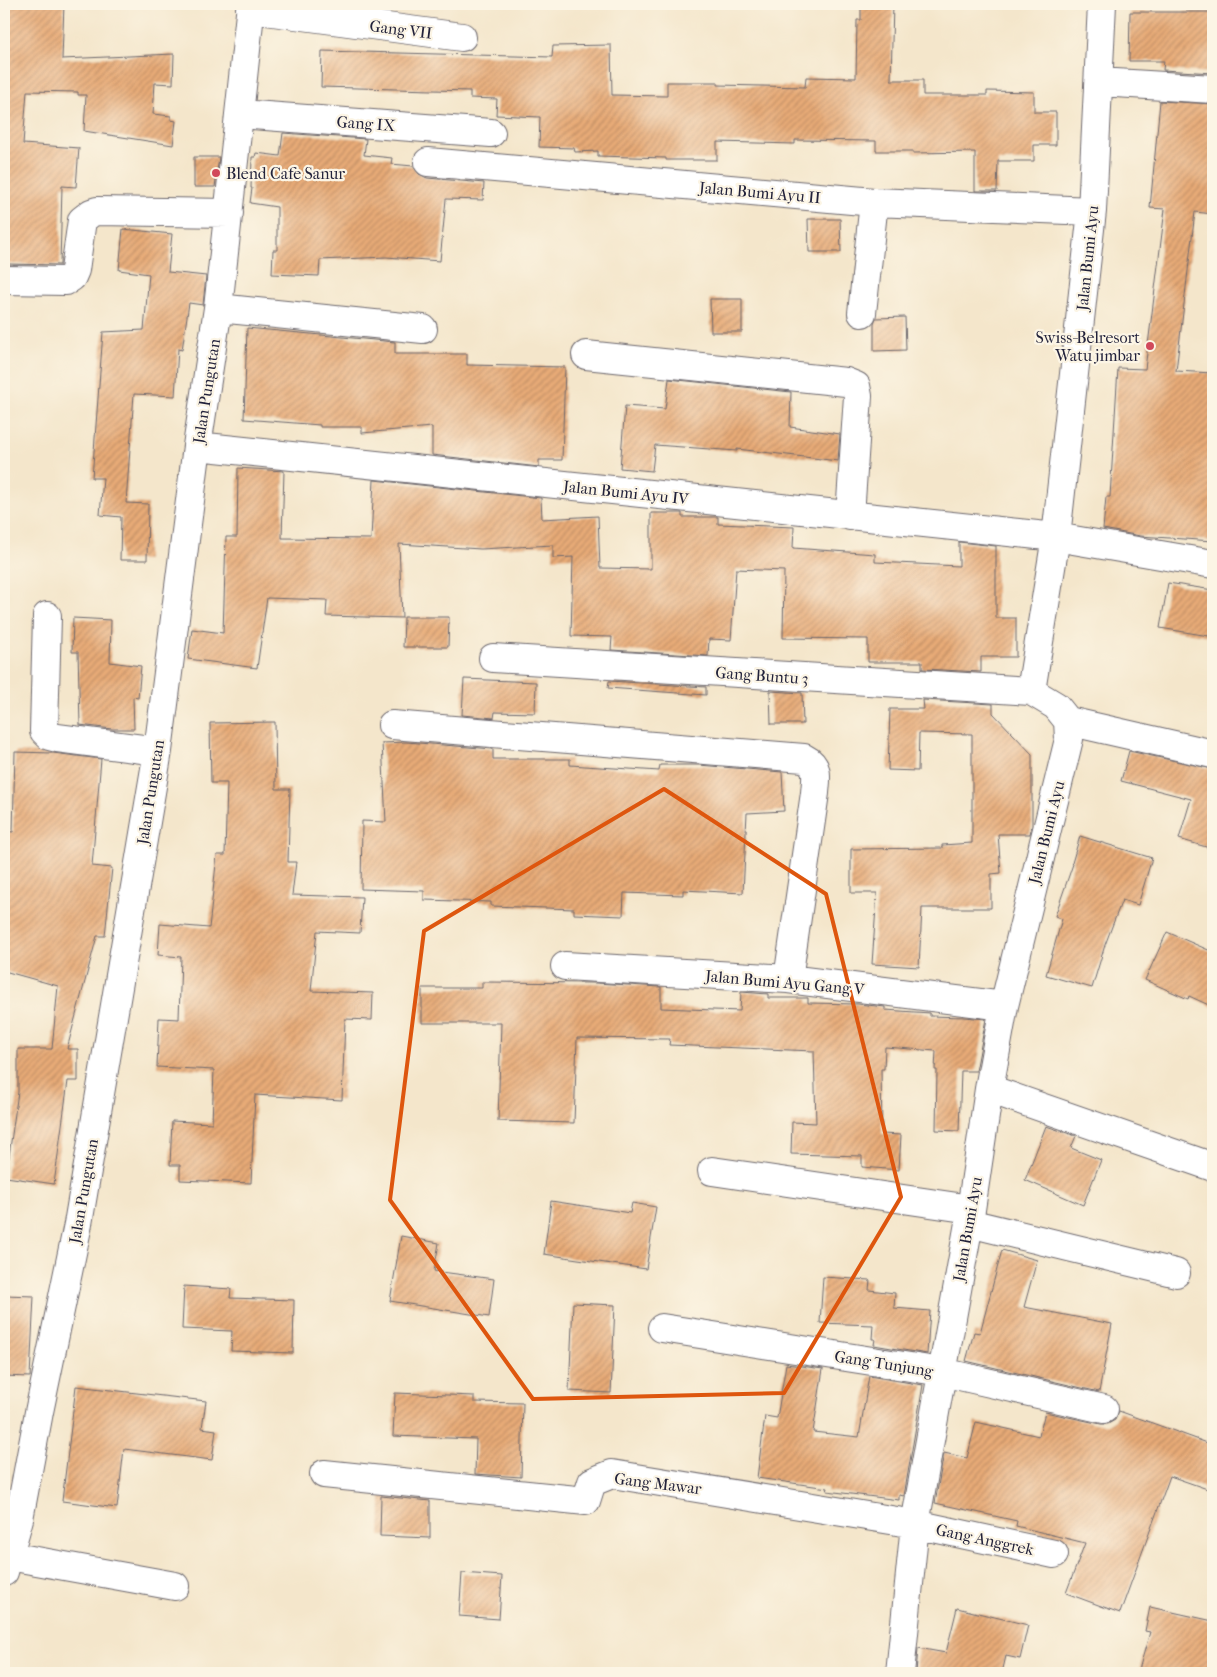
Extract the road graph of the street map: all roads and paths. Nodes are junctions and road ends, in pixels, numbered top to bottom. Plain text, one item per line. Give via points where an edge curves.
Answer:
1 (1102, 4) edge
2 (251, 6) edge
3 (462, 37) dead end
4 (1099, 82) junction
5 (1213, 89) edge
6 (240, 114) junction
7 (491, 133) dead end
8 (428, 162) dead end
9 (874, 202) junction
10 (1092, 211) junction
11 (229, 213) junction
12 (4, 280) edge
13 (218, 308) junction
14 (862, 313) dead end
15 (423, 329) dead end
16 (586, 355) dead end
17 (197, 446) junction
18 (850, 516) junction
19 (1056, 537) junction
20 (1213, 564) edge
21 (47, 616) dead end
22 (493, 658) dead end
23 (1030, 691) junction
24 (1068, 721) junction
25 (392, 725) dead end
26 (158, 751) junction
27 (1213, 754) edge
28 (565, 966) dead end
29 (788, 979) junction
30 (1004, 1006) junction
31 (989, 1089) junction
32 (1213, 1167) edge
33 (712, 1171) dead end
34 (970, 1216) junction
35 (1176, 1272) dead end
36 (662, 1328) dead end
37 (942, 1372) junction
38 (1104, 1409) dead end
39 (324, 1474) dead end
40 (915, 1524) junction
41 (1054, 1554) dead end
42 (6, 1564) edge
43 (174, 1586) dead end
44 (900, 1673) edge

1 - 4 street, Jalan Bumi Ayu
2 - 3 street, Gang VII
2 - 6 street, Jalan Pungutan
4 - 5 street
4 - 10 street, Jalan Bumi Ayu
6 - 7 street, Gang IX
6 - 11 street, Jalan Pungutan
8 - 9 street, Jalan Bumi Ayu II
9 - 10 street, Jalan Bumi Ayu II
9 - 14 street
10 - 19 street, Jalan Bumi Ayu
11 - 12 street via 97,211 82,220 72,277 66,281
11 - 13 street, Jalan Pungutan
13 - 15 street
13 - 17 street, Jalan Pungutan
16 - 18 street via 846,382 856,386
17 - 18 street, Jalan Bumi Ayu IV
17 - 26 street, Jalan Pungutan
18 - 19 street, Jalan Bumi Ayu IV
19 - 20 street, Jalan Bumi Ayu IV
19 - 23 street, Jalan Bumi Ayu
21 - 26 street via 44,731 57,738
22 - 23 street, Gang Buntu 3
23 - 24 street via 1056,706
24 - 27 street
24 - 30 street, Jalan Bumi Ayu via 1069,739
25 - 29 street via 804,758 812,762 816,777 815,793
26 - 42 street, Jalan Pungutan via 78,1224 19,1520
28 - 29 street, Jalan Bumi Ayu Gang V
29 - 30 street, Jalan Bumi Ayu Gang V
30 - 31 street, Jalan Bumi Ayu
31 - 32 street
31 - 34 street, Jalan Bumi Ayu
33 - 34 street
34 - 35 street
34 - 37 street, Jalan Bumi Ayu
36 - 37 street, Gang Tunjung
37 - 38 street, Gang Tunjung
37 - 40 street, Jalan Bumi Ayu
39 - 40 street, Gang Mawar via 586,1501 592,1482 612,1474
40 - 41 street, Gang Anggrek
40 - 44 street, Jalan Bumi Ayu
42 - 43 street

